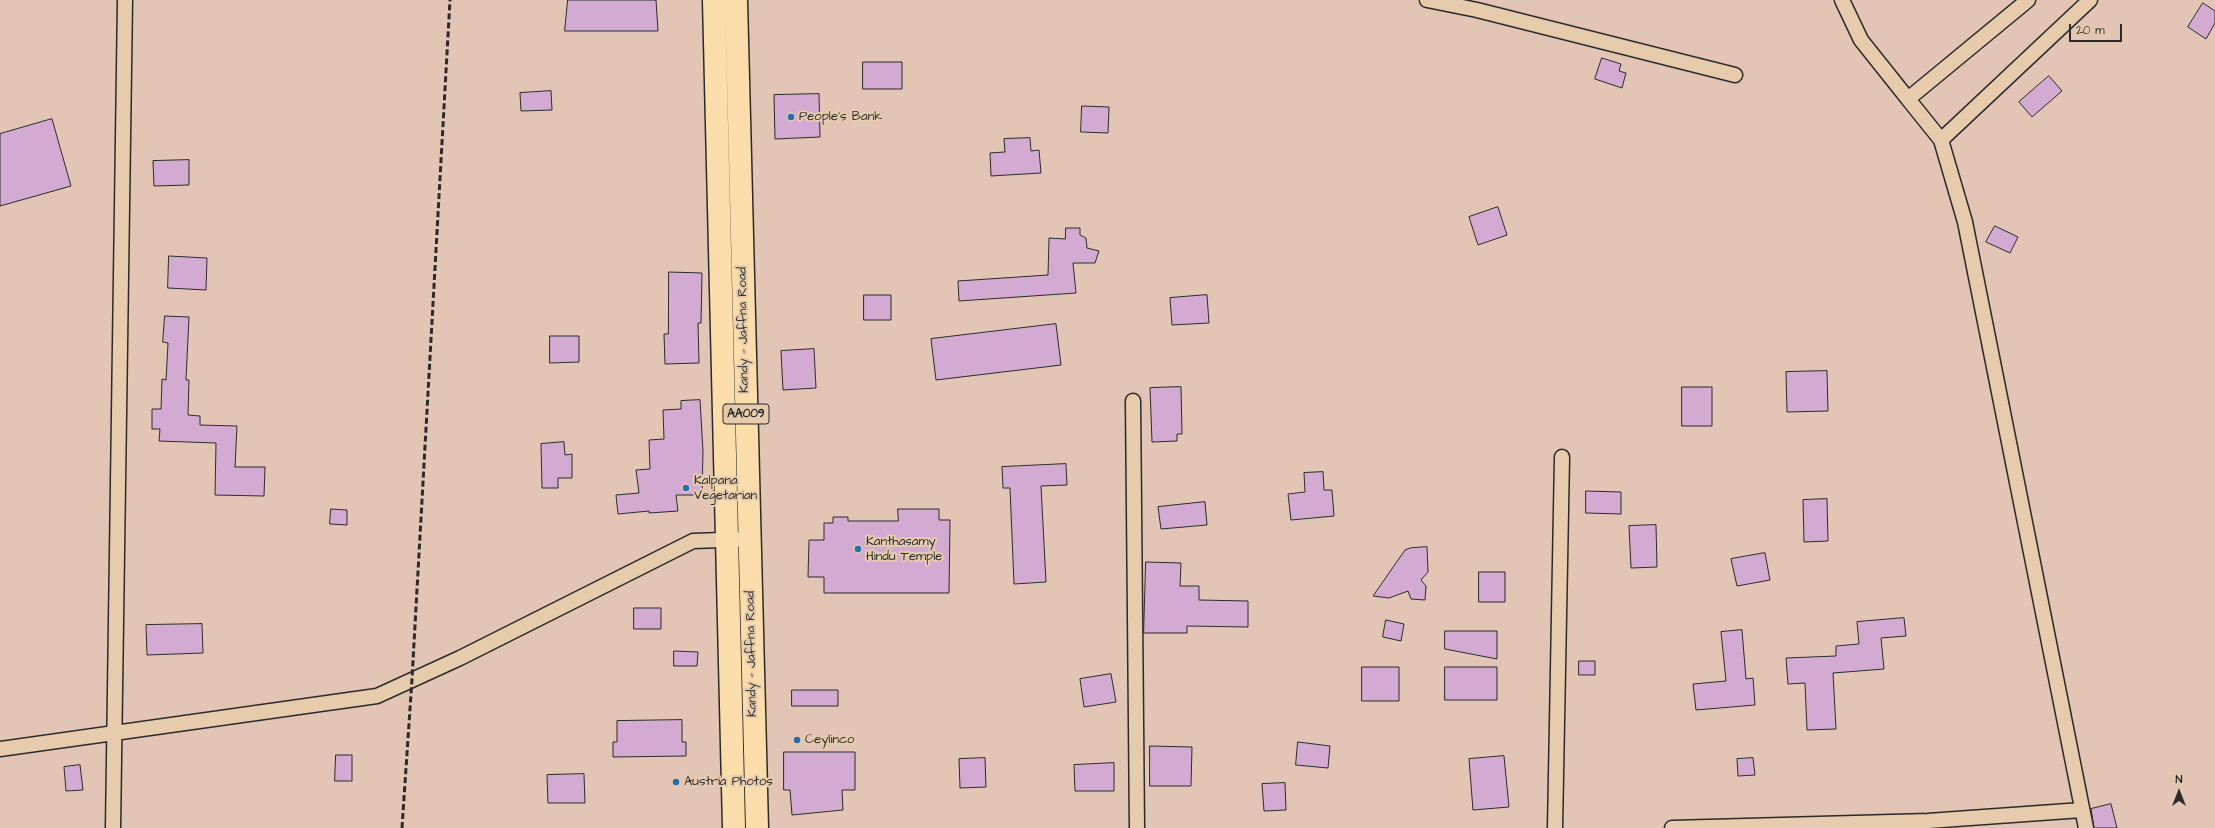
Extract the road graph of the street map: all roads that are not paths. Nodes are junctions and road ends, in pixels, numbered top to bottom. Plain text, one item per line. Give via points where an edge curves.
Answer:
1 (125, 0) edge
2 (714, 0) edge
3 (736, 0) edge
4 (1427, 0) edge
5 (1842, 0) edge
6 (2028, 0) edge
7 (2090, 0) edge
8 (1735, 75) dead end
9 (1908, 99) junction
10 (1941, 140) junction
11 (1133, 401) dead end
12 (1562, 458) dead end
13 (750, 539) junction
14 (726, 540) junction
15 (115, 733) junction
16 (0, 749) edge
17 (2082, 810) junction
18 (113, 828) edge
19 (734, 828) edge
20 (757, 828) edge
21 (1137, 828) edge
22 (1555, 828) edge
23 (1672, 828) edge
24 (2086, 828) edge

1 - 15 street
2 - 14 highway, Kandy - Jaffna Road / AA009
3 - 13 highway, Kandy - Jaffna Road / AA009
4 - 8 street via 1477,10
5 - 9 street via 1861,40
6 - 9 street
7 - 10 street
9 - 10 street
10 - 17 street via 1965,222
11 - 21 street
12 - 22 street
13 - 14 street
13 - 20 highway, Kandy - Jaffna Road / AA009
14 - 15 street via 693,541 460,658 377,696
14 - 19 highway, Kandy - Jaffna Road / AA009
15 - 16 street
15 - 18 street
17 - 23 street via 1928,821
17 - 24 street

